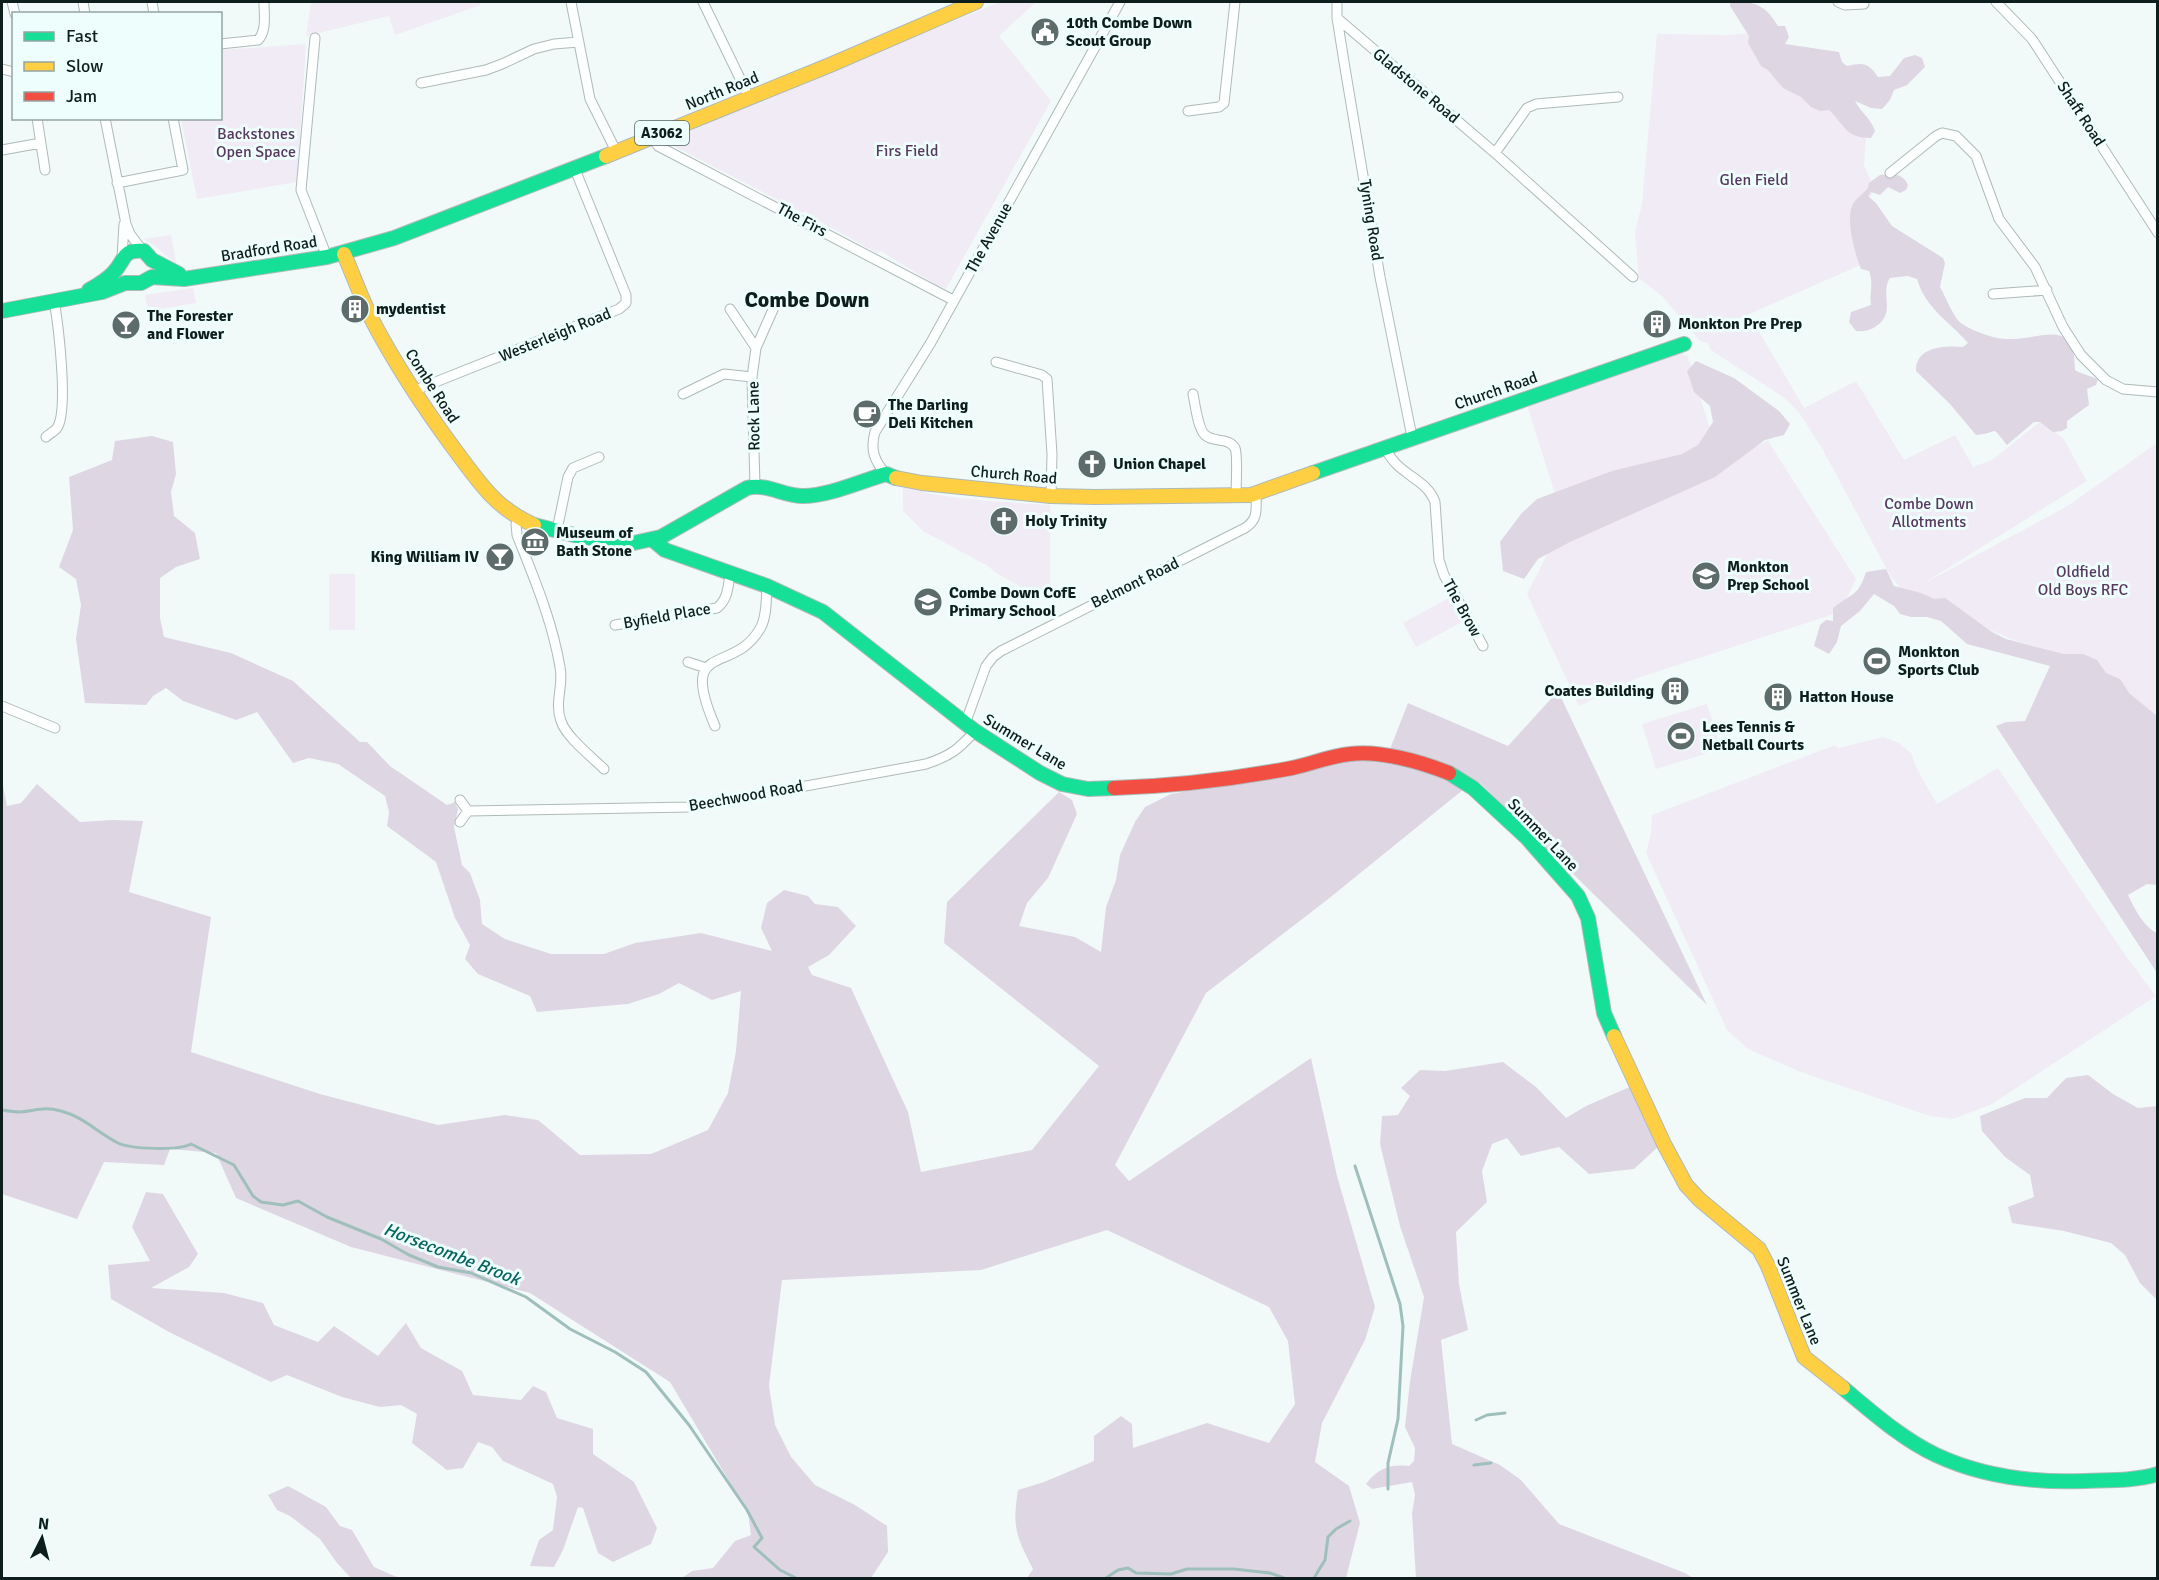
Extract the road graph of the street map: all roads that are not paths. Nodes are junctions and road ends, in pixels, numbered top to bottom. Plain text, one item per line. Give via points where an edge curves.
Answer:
1 (264, 2) edge
2 (571, 2) edge
3 (704, 2) edge
4 (976, 2) edge
5 (1120, 2) edge
6 (1235, 2) edge
7 (1337, 2) edge
8 (1838, 2) edge
9 (1996, 2) edge
10 (1864, 4) dead end
11 (1337, 18) junction
12 (315, 38) dead end
13 (579, 42) junction
14 (222, 44) edge
15 (421, 83) dead end
16 (1618, 97) dead end
17 (749, 98) junction
18 (1188, 111) dead end
19 (37, 120) edge
20 (105, 120) edge
21 (173, 120) edge
22 (652, 138) junction
23 (41, 143) junction
24 (2, 150) edge
25 (616, 151) junction
26 (1495, 153) junction
27 (574, 167) junction
28 (45, 170) dead end
29 (1890, 172) dead end
30 (117, 183) junction
31 (124, 216) junction
32 (2157, 233) edge
33 (344, 254) junction
34 (148, 256) junction
35 (327, 257) junction
36 (121, 260) junction
37 (200, 276) junction
38 (1633, 277) dead end
39 (140, 282) junction
40 (2047, 290) junction
41 (1994, 294) dead end
42 (72, 296) junction
43 (54, 300) junction
44 (953, 300) junction
45 (775, 305) dead end
46 (730, 309) dead end
47 (2, 311) edge
48 (1684, 344) dead end
49 (756, 348) junction
50 (996, 362) dead end
51 (752, 377) junction
52 (413, 391) junction
53 (2157, 392) edge
54 (683, 394) dead end
55 (1193, 394) dead end
56 (46, 437) dead end
57 (1412, 437) junction
58 (1385, 447) junction
59 (599, 458) dead end
60 (886, 474) junction
61 (755, 486) junction
62 (1256, 493) junction
63 (1051, 496) junction
64 (1236, 496) junction
65 (519, 518) junction
66 (557, 531) junction
67 (653, 540) junction
68 (730, 574) junction
69 (766, 586) junction
70 (615, 625) dead end
71 (1483, 646) dead end
72 (688, 662) dead end
73 (706, 668) junction
74 (2, 706) edge
75 (715, 726) dead end
76 (55, 728) dead end
77 (970, 728) junction
78 (604, 769) dead end
79 (460, 800) dead end
80 (468, 811) junction
81 (460, 822) dead end
82 (2157, 1474) edge

1 - 14 street via 264,28 258,40
2 - 13 street
3 - 17 street
4 - 17 street, North Road / A3062
5 - 44 street, The Avenue
6 - 18 street via 1224,103 1220,107
7 - 11 street, Tyning Road
8 - 10 street
9 - 32 street, Shaft Road via 2032,39
11 - 26 street, Gladstone Road
11 - 57 street, Tyning Road via 1380,277
12 - 35 street via 301,190
13 - 15 street via 544,46 486,70
13 - 25 street via 590,99
16 - 26 street via 1527,108
17 - 22 street, North Road / A3062
19 - 23 street
20 - 30 street
21 - 30 street via 183,170
22 - 25 street, North Road / A3062
22 - 44 street, The Firs via 658,146
23 - 24 street
23 - 28 street
25 - 27 street, North Road / A3062
26 - 38 street, Gladstone Road
27 - 33 street, North Road / A3062
27 - 52 street, Westerleigh Road via 626,303
29 - 40 street via 1935,136 1956,136 1976,156 1999,219
30 - 31 street
31 - 34 street via 130,234
31 - 36 street
33 - 35 street, Bradford Road / A3062
33 - 52 street, Combe Road via 370,316
34 - 36 street, Bradford Road / A3062 via 133,250
34 - 37 street, Bradford Road / A3062 via 179,274
34 - 39 street via 153,271
35 - 37 street, Bradford Road / A3062
36 - 39 street via 123,276
36 - 42 street, Bradford Road / A3062 via 100,284
37 - 39 street, Bradford Road / A3062 via 152,277
39 - 42 street, Bradford Road / A3062
40 - 41 street
40 - 53 street via 2070,341 2094,370 2124,389
42 - 43 street, Bradford Road / A3062
43 - 47 street, Bradford Road / A3062
43 - 56 street via 62,412 57,428
44 - 60 street, The Avenue via 875,432 872,448 878,466
45 - 49 street, Rock Lane
46 - 49 street
48 - 57 street, Church Road
49 - 51 street, Rock Lane
50 - 63 street via 1047,379
51 - 54 street via 724,374
51 - 61 street, Rock Lane
52 - 65 street, Combe Road via 485,489
55 - 64 street via 1202,431 1211,439 1233,445 1236,452
57 - 58 street, Church Road
58 - 62 street, Church Road
58 - 71 street, The Brow via 1395,465 1432,493 1444,576
59 - 66 street via 573,468
60 - 61 street via 812,495 792,495
60 - 63 street, Church Road via 922,483
61 - 67 street
62 - 64 street, Church Road
62 - 77 street, Belmont Road via 1256,517 1245,528 993,657 986,666
63 - 64 street, Church Road
65 - 66 street
65 - 78 street via 517,535 556,645 562,683 557,699 561,724
66 - 67 street via 615,543
67 - 68 street, Summer Lane via 665,550
68 - 69 street, Summer Lane
68 - 70 street, Byfield Place via 724,603 717,608
69 - 73 street via 766,611 759,630 738,651
69 - 77 street, Summer Lane via 823,612
72 - 73 street
73 - 75 street via 702,687
74 - 76 street
77 - 80 street, Beechwood Road via 960,748 948,757 926,764 691,807
77 - 82 street, Summer Lane via 1040,773 1062,784 1088,789 1166,786 1292,768 1350,754 1396,758 1452,774 1527,838 1578,896 1587,911 1604,1013 1674,1162 1686,1185 1700,1200 1759,1249 1803,1357 1886,1424 1936,1455 1992,1475 2056,1482 2140,1479
79 - 80 street
80 - 81 street

